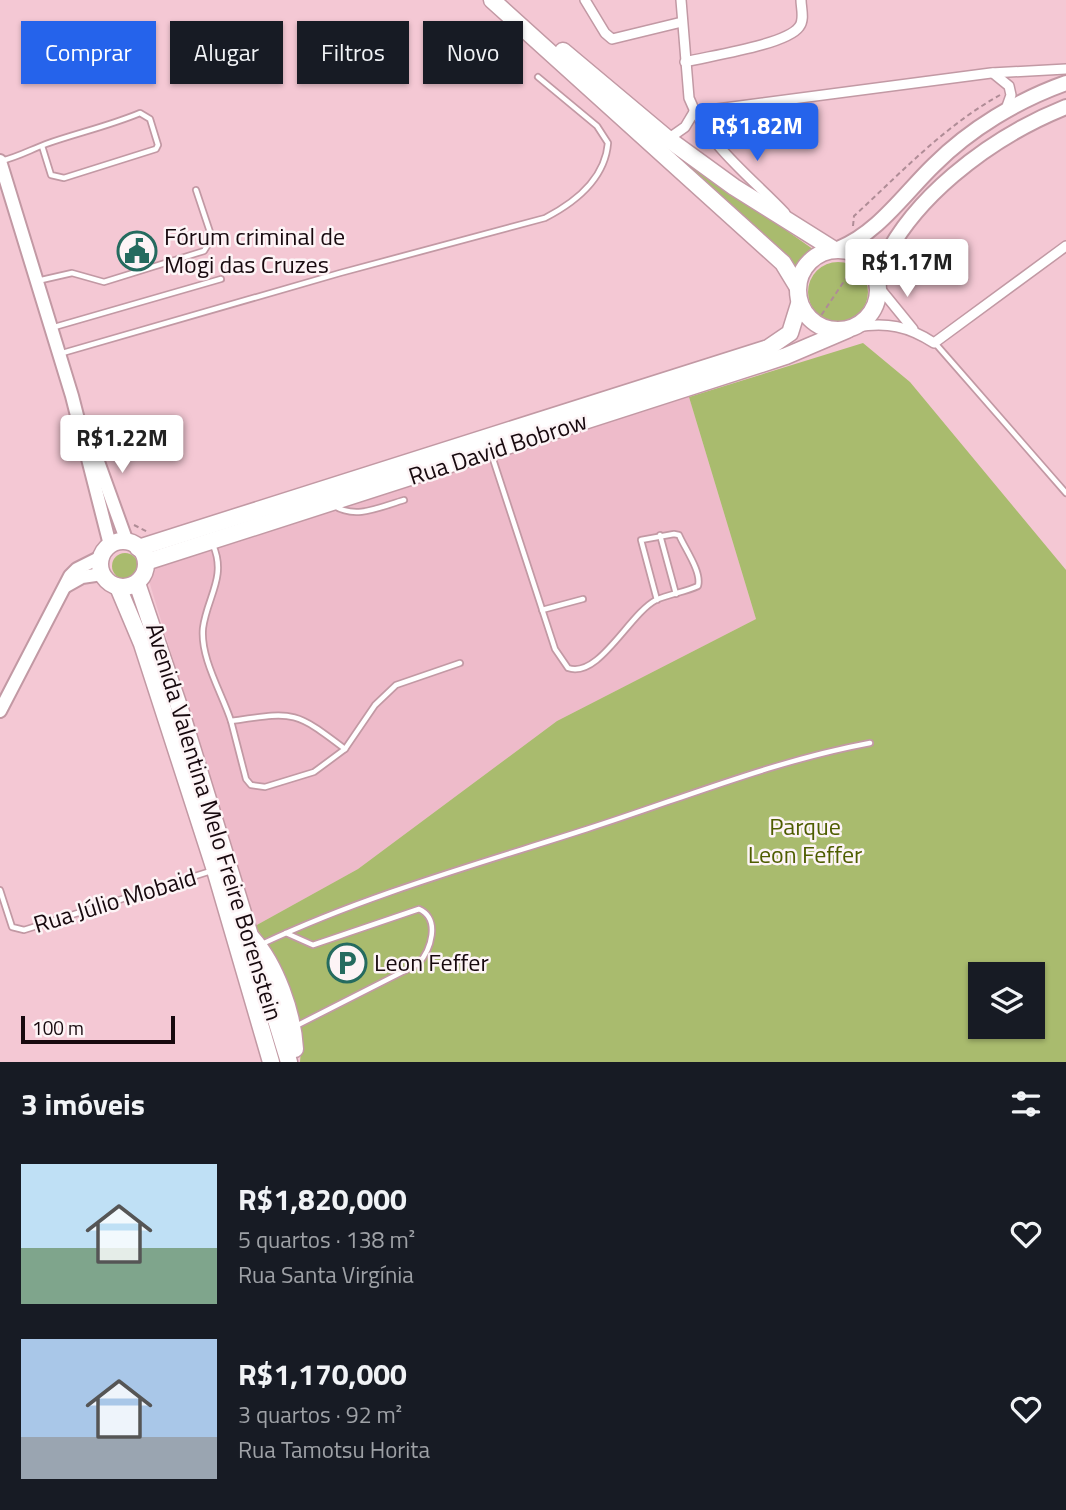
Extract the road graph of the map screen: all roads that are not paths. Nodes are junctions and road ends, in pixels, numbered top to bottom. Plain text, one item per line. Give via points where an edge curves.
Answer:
1 (492, 0) edge
2 (506, 0) edge
3 (585, 0) edge
4 (681, 0) edge
5 (801, 0) edge
6 (682, 22) junction
7 (548, 45) junction
8 (685, 62) junction
9 (1066, 69) edge
10 (991, 73) junction
11 (538, 77) dead end
12 (1066, 83) edge
13 (1066, 107) edge
14 (694, 112) junction
15 (1002, 113) junction
16 (668, 139) junction
17 (42, 146) junction
18 (0, 161) edge
19 (2, 177) edge
20 (196, 190) dead end
21 (798, 229) junction
22 (1066, 246) edge
23 (835, 249) junction
24 (221, 279) dead end
25 (36, 281) junction
26 (877, 283) junction
27 (797, 286) junction
28 (799, 304) junction
29 (51, 328) junction
30 (852, 329) junction
31 (914, 331) junction
32 (934, 343) junction
33 (59, 354) junction
34 (80, 429) junction
35 (490, 451) junction
36 (1066, 493) edge
37 (404, 500) dead end
38 (329, 503) junction
39 (660, 535) junction
40 (211, 541) junction
41 (137, 550) junction
42 (105, 551) junction
43 (102, 574) junction
44 (136, 583) junction
45 (66, 586) junction
46 (118, 587) junction
47 (676, 594) junction
48 (583, 599) dead end
49 (657, 600) junction
50 (542, 610) junction
51 (460, 663) dead end
52 (0, 711) edge
53 (231, 721) junction
54 (870, 743) dead end
55 (345, 749) junction
56 (215, 870) junction
57 (0, 890) edge
58 (285, 933) junction
59 (253, 939) junction
60 (290, 1029) junction
61 (268, 1054) edge
62 (288, 1060) edge

1 - 7 highway
2 - 7 highway
3 - 6 street via 612,39
4 - 6 street
5 - 8 street via 802,19 795,31
6 - 8 street
7 - 16 highway
7 - 27 highway via 783,263
8 - 14 street
9 - 10 street
10 - 14 street
10 - 15 street via 1003,78 1010,89
11 - 33 lane via 597,126 608,143 591,184 568,206 545,218
12 - 15 main road
13 - 26 main road via 1004,137 952,176 895,238
14 - 16 street via 685,127
14 - 21 street via 713,140
15 - 23 main road via 935,163 867,233
16 - 21 highway
17 - 17 lane via 139,113 150,119 158,145 64,178 51,175
17 - 18 lane
18 - 19 main road
19 - 25 main road
20 - 25 lane via 212,238 204,251 104,282 72,273
21 - 23 highway
22 - 32 street
23 - 26 highway via 861,257
23 - 27 highway via 808,262
24 - 29 lane
25 - 29 main road
26 - 30 highway via 873,307
26 - 31 street
27 - 28 highway, Rua David Bobrow
28 - 30 highway via 817,324 833,330
28 - 41 highway, Rua David Bobrow via 793,329 774,346
29 - 33 main road
30 - 31 street via 886,324
30 - 35 highway, Rua David Bobrow via 786,356
31 - 32 street
32 - 36 lane
33 - 34 main road
34 - 41 main road via 92,445
34 - 42 main road
35 - 38 highway, Rua David Bobrow
35 - 50 lane
37 - 38 lane via 351,514
38 - 40 highway, Rua David Bobrow
39 - 47 lane
39 - 47 lane via 679,535 699,578 698,586
39 - 49 lane via 643,537 640,544
40 - 41 highway, Rua David Bobrow
40 - 53 lane via 219,575 203,629 205,649
41 - 42 highway
41 - 44 highway via 144,573
42 - 43 highway
42 - 45 main road via 76,569
43 - 45 main road
43 - 46 highway
44 - 46 highway
44 - 59 highway, Avenida Valentina Melo Freire Borenstein
45 - 52 main road
46 - 56 highway, Avenida Valentina Melo Freire Borenstein via 142,645
47 - 49 lane
48 - 50 lane
49 - 50 lane via 643,609 592,666 579,670 562,661
51 - 55 lane via 396,685 375,705
53 - 55 lane via 292,715 305,719
53 - 55 lane via 246,779 257,788 314,772
54 - 58 lane via 710,786
56 - 57 lane, Rua Júlio Mobaid via 24,930 15,929
56 - 61 highway, Avenida Valentina Melo Freire Borenstein
58 - 59 lane
58 - 60 lane via 313,945 419,909 426,913 432,931 428,951 418,964
59 - 60 highway via 277,978
59 - 62 highway, Avenida Valentina Melo Freire Borenstein
60 - 62 highway via 295,1050
61 - 62 highway via 275,1060

